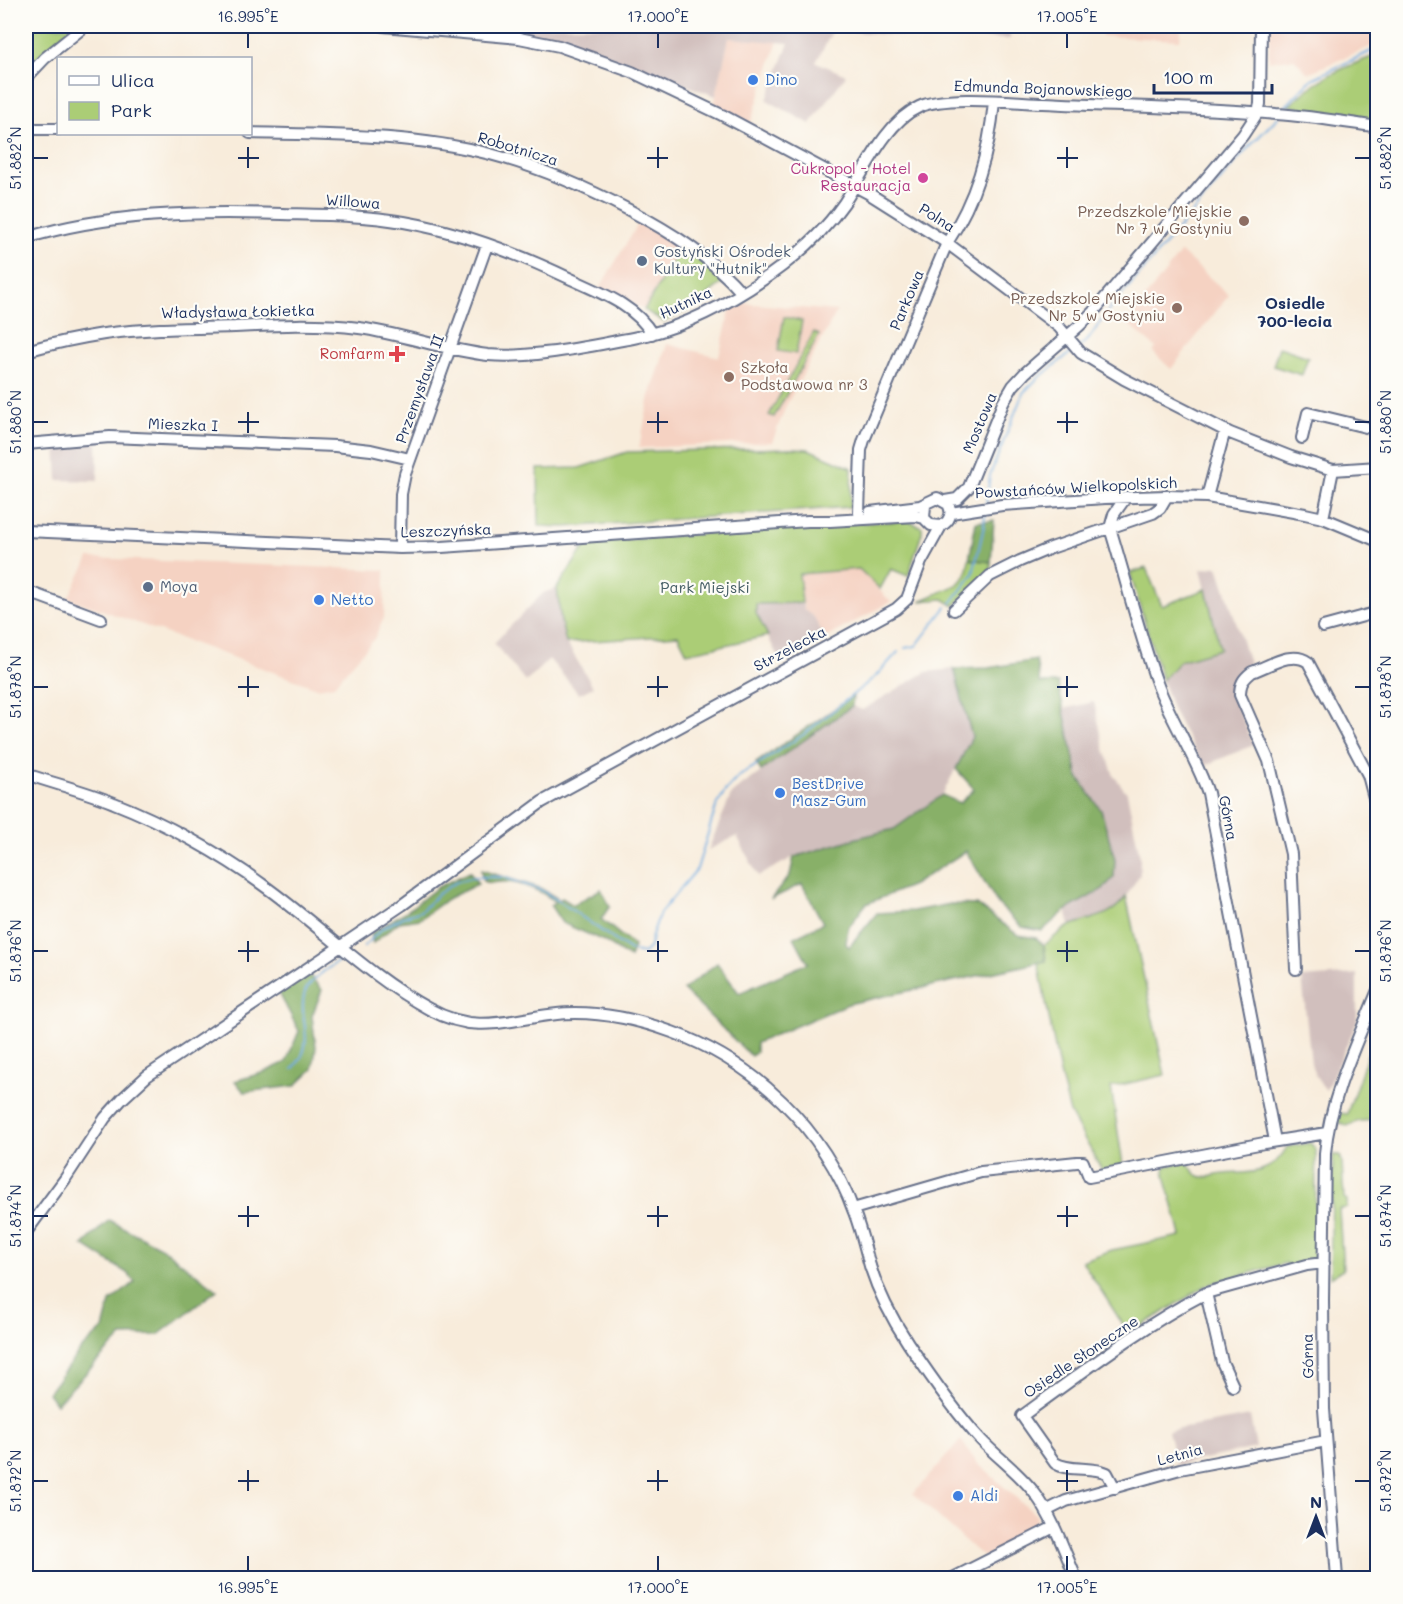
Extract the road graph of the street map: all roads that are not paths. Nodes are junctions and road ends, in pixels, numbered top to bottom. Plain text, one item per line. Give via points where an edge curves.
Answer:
1 (85, 26) edge
2 (383, 26) edge
3 (1261, 26) edge
4 (26, 78) edge
5 (994, 102) junction
6 (1258, 112) junction
7 (1377, 127) edge
8 (26, 129) edge
9 (57, 129) edge
10 (252, 133) edge
11 (854, 186) junction
12 (26, 238) edge
13 (947, 243) junction
14 (487, 245) junction
15 (742, 293) junction
16 (652, 334) junction
17 (1070, 338) junction
18 (451, 348) junction
19 (26, 351) edge
20 (1225, 430) junction
21 (1377, 430) edge
22 (1302, 438) dead end
23 (26, 444) edge
24 (410, 459) junction
25 (1377, 466) edge
26 (1333, 470) junction
27 (969, 487) junction
28 (1167, 496) junction
29 (1126, 497) junction
30 (1207, 497) junction
31 (1105, 498) junction
32 (945, 501) junction
33 (925, 504) junction
34 (978, 508) junction
35 (859, 513) junction
36 (951, 513) junction
37 (1114, 514) junction
38 (1323, 518) junction
39 (808, 520) junction
40 (926, 520) junction
41 (941, 526) junction
42 (1110, 528) junction
43 (26, 531) edge
44 (1377, 541) edge
45 (400, 548) junction
46 (921, 562) junction
47 (26, 591) edge
48 (1377, 608) edge
49 (954, 610) dead end
50 (100, 619) dead end
51 (1323, 627) dead end
52 (26, 774) edge
53 (1377, 813) edge
54 (340, 946) junction
55 (1296, 969) dead end
56 (1377, 990) edge
57 (1327, 1133) junction
58 (1275, 1141) junction
59 (853, 1209) junction
60 (26, 1232) edge
61 (1324, 1263) junction
62 (1206, 1293) junction
63 (1233, 1386) dead end
64 (1326, 1441) junction
65 (1115, 1488) junction
66 (1046, 1510) junction
67 (1054, 1527) junction
68 (953, 1578) edge
69 (1076, 1578) edge
70 (1337, 1578) edge

1 - 4 street
2 - 11 street, Polna via 519,38 597,58 676,92
3 - 6 street via 1262,93
5 - 6 street, Edmunda Bojanowskiego
5 - 11 street, Edmunda Bojanowskiego via 933,102 918,107 888,135
5 - 13 street, Parkowa via 980,178 966,213
6 - 7 street, Edmunda Bojanowskiego
6 - 17 street, Mostowa via 1231,150
8 - 9 street
10 - 15 street, Robotnicza via 386,137 491,154 588,189 679,238 725,273
11 - 13 street, Polna
11 - 15 street, Hutnika via 816,237
12 - 14 street, Willowa via 93,222 231,212 393,221
13 - 17 street, Polna
13 - 35 street, Parkowa via 868,428 861,450
14 - 16 street, Willowa via 610,297 637,315
14 - 18 street, Przemysława II
15 - 16 street, Hutnika
16 - 18 street, Hutnika via 521,355
17 - 20 street, Polna via 1081,353 1124,379
17 - 27 street, Mostowa via 1013,386
18 - 19 street, Władysława Łokietka via 359,328 281,325 103,334
18 - 24 street, Przemysława II
20 - 26 street, Polna
20 - 30 street
21 - 22 street via 1308,413
23 - 24 street, Mieszka I via 110,437 335,446
24 - 45 street, Przemysława II via 401,494
25 - 26 street, Polna
26 - 38 street
27 - 32 street via 957,499
27 - 34 street via 969,500
28 - 29 street, Powstańców Wielkopolskich
28 - 30 street, Powstańców Wielkopolskich
28 - 42 street via 1153,513
29 - 31 street, Powstańców Wielkopolskich
29 - 37 street
30 - 38 street, Powstańców Wielkopolskich
31 - 34 street, Powstańców Wielkopolskich
31 - 37 street
32 - 33 street via 932,499
32 - 36 street
33 - 35 street, Leszczyńska
33 - 40 street
34 - 36 street, Powstańców Wielkopolskich
35 - 39 street, Leszczyńska
36 - 41 street
37 - 42 street
38 - 44 street, Powstańców Wielkopolskich
39 - 40 street, Leszczyńska via 916,516
39 - 45 street, Leszczyńska
40 - 41 street
40 - 46 street, Strzelecka via 928,536
41 - 46 street, Strzelecka
42 - 49 street via 1051,548 990,576
42 - 58 street, Górna via 1157,683 1208,793
43 - 45 street, Leszczyńska
46 - 54 street, Strzelecka via 908,599 896,609 542,802
47 - 50 street
48 - 51 street via 1371,614
52 - 54 street via 105,799 171,831 255,879
53 - 55 street via 1368,775 1308,663 1303,658 1291,657 1247,676 1240,695 1269,761 1291,854
54 - 59 street via 426,1008 452,1019 494,1024 566,1013 598,1014 660,1028 703,1045 740,1066 775,1094 805,1126 830,1162
54 - 60 street, Strzelecka via 135,1087 100,1124
56 - 57 street, Górna
57 - 58 street
57 - 61 street, Górna
58 - 59 street via 1089,1177 1083,1162 1003,1169
59 - 66 street via 878,1288 906,1340 974,1432
61 - 62 street, Osiedle Słoneczne
61 - 64 street, Górna
62 - 63 street via 1222,1362
62 - 65 street, Osiedle Słoneczne via 1022,1416 1060,1467 1099,1469 1107,1473
64 - 65 street, Letnia via 1180,1469
64 - 70 street, Górna
65 - 66 street, Letnia
66 - 67 street
67 - 68 street
67 - 69 street

